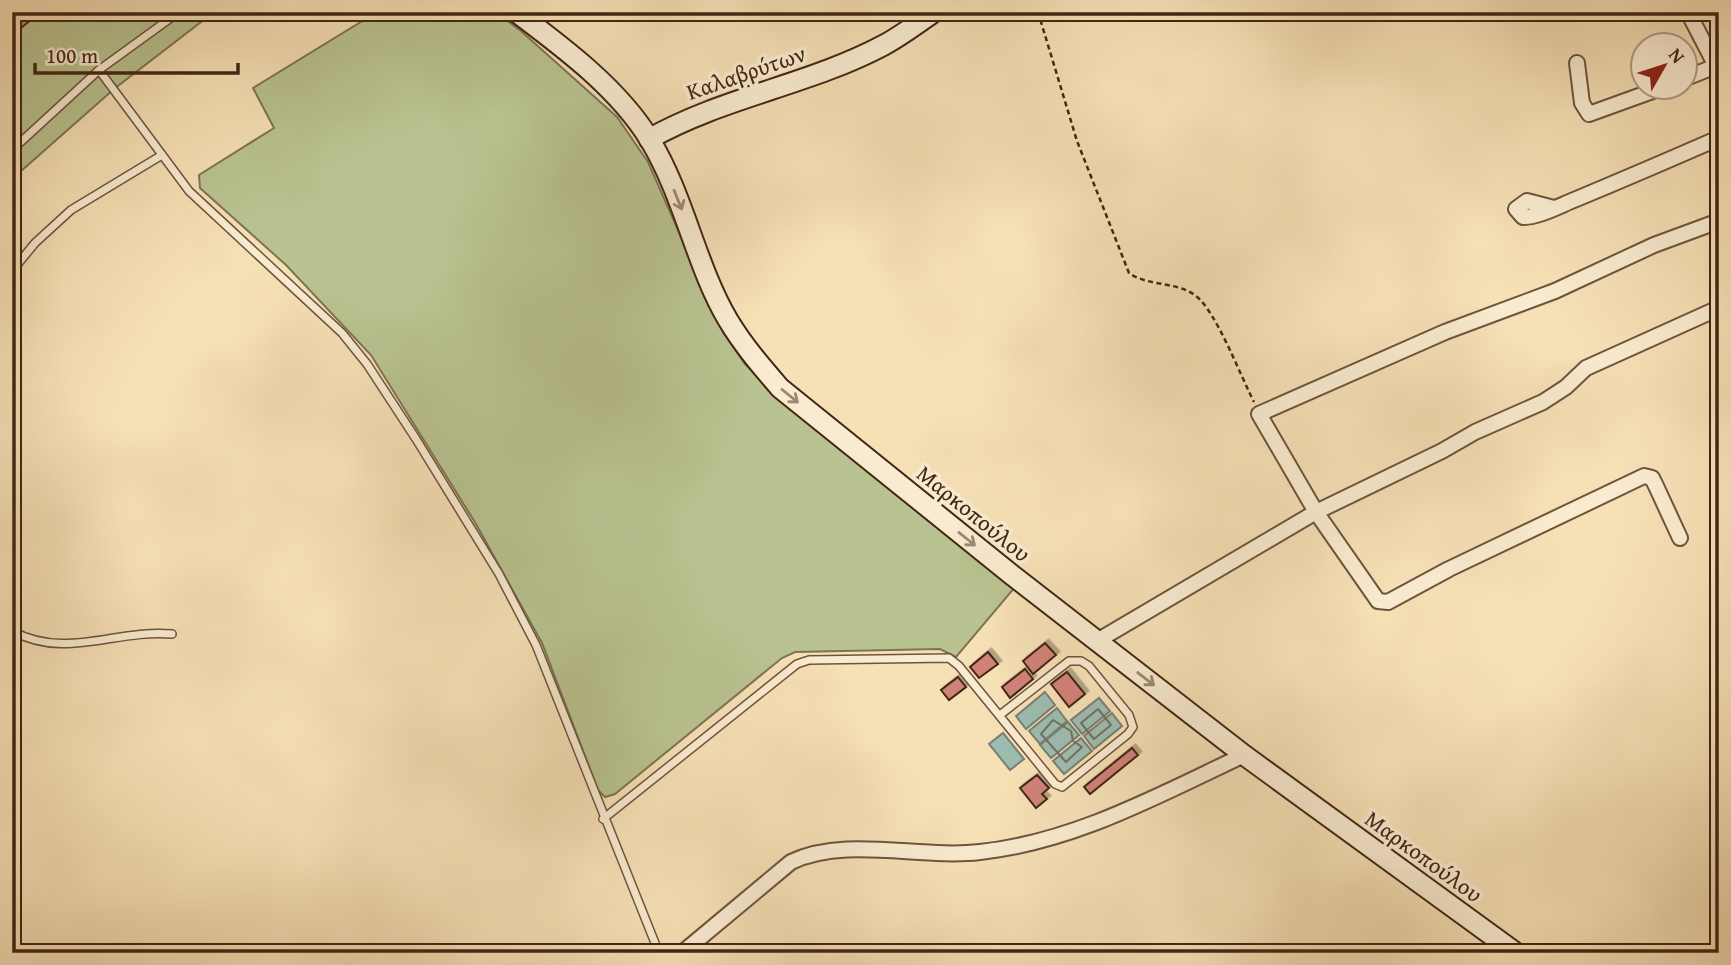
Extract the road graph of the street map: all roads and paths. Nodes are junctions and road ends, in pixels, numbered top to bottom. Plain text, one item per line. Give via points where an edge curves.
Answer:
1 (179, 12) edge
2 (516, 12) edge
3 (934, 12) edge
4 (1038, 12) edge
5 (1688, 12) edge
6 (1577, 63) dead end
7 (1717, 69) edge
8 (99, 70) junction
9 (1700, 74) edge
10 (1630, 99) edge
11 (1719, 138) edge
12 (649, 139) junction
13 (12, 150) edge
14 (162, 155) junction
15 (1554, 208) dead end
16 (1719, 221) edge
17 (12, 271) edge
18 (1719, 308) edge
19 (1259, 414) junction
20 (1316, 512) junction
21 (1680, 538) dead end
22 (12, 631) edge
23 (172, 634) dead end
24 (1097, 641) junction
25 (1000, 715) junction
26 (1244, 755) junction
27 (603, 819) junction
28 (659, 953) edge
29 (682, 953) edge
30 (1516, 953) edge

1 - 8 lane
2 - 12 street, Μαρκοπούλου via 594,77
3 - 12 street, Καλαβρύτων via 885,45 827,70 702,112
4 - 19 path via 1077,141 1129,273 1196,296 1212,316
5 - 7 street
6 - 10 street via 1581,103 1589,114
7 - 9 street
8 - 13 lane
8 - 14 lane
11 - 15 street
12 -> 24 street, Μαρκοπούλου via 727,319 771,377
14 - 17 lane via 71,210
14 - 27 lane via 189,191 342,333 367,363 499,574 536,645
16 - 19 street via 1445,332
18 - 20 street via 1586,368 1543,402
19 - 20 street
20 - 21 street via 1378,601 1388,602 1644,476 1657,485
20 - 24 street
22 - 23 lane via 52,645 138,632
24 -> 26 street, Μαρκοπούλου
25 - 25 lane via 1062,787 1133,727 1129,715 1081,661 1069,661
25 - 27 lane via 949,659 809,660 797,664
26 - 29 street via 1123,812 1054,838 982,852 931,855 846,849 810,853 791,862
26 - 30 street, Μαρκοπούλου
27 - 28 lane

